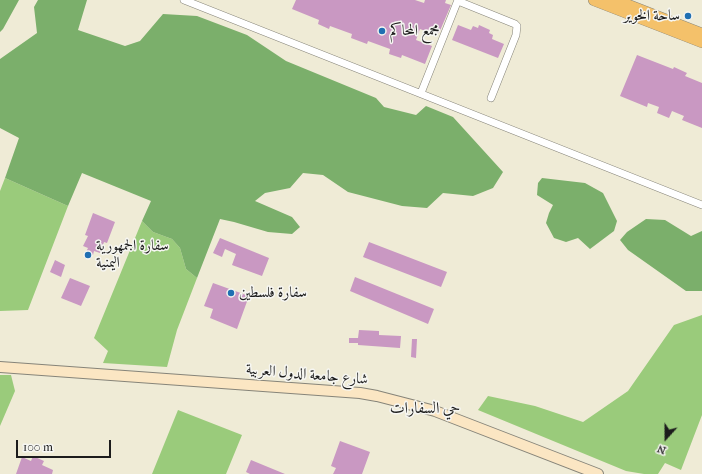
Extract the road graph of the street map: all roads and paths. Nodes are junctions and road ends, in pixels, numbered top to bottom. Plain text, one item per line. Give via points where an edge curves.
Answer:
1 (184, 0) edge
2 (594, 0) edge
3 (605, 0) edge
4 (615, 0) edge
5 (458, 1) edge
6 (634, 4) edge
7 (670, 30) junction
8 (702, 34) edge
9 (702, 42) edge
10 (421, 93) junction
11 (492, 98) dead end
12 (702, 205) edge
13 (0, 367) edge
14 (598, 474) edge

1 - 10 street
2 - 7 main road
3 - 6 main road via 625,7
4 - 6 main road
5 - 10 street
5 - 11 street via 517,26 516,35
6 - 7 main road via 638,12 661,22
6 - 8 main road
7 - 9 main road
10 - 12 street
13 - 14 street, شارع جامعة الدول العربية via 377,396 435,411

